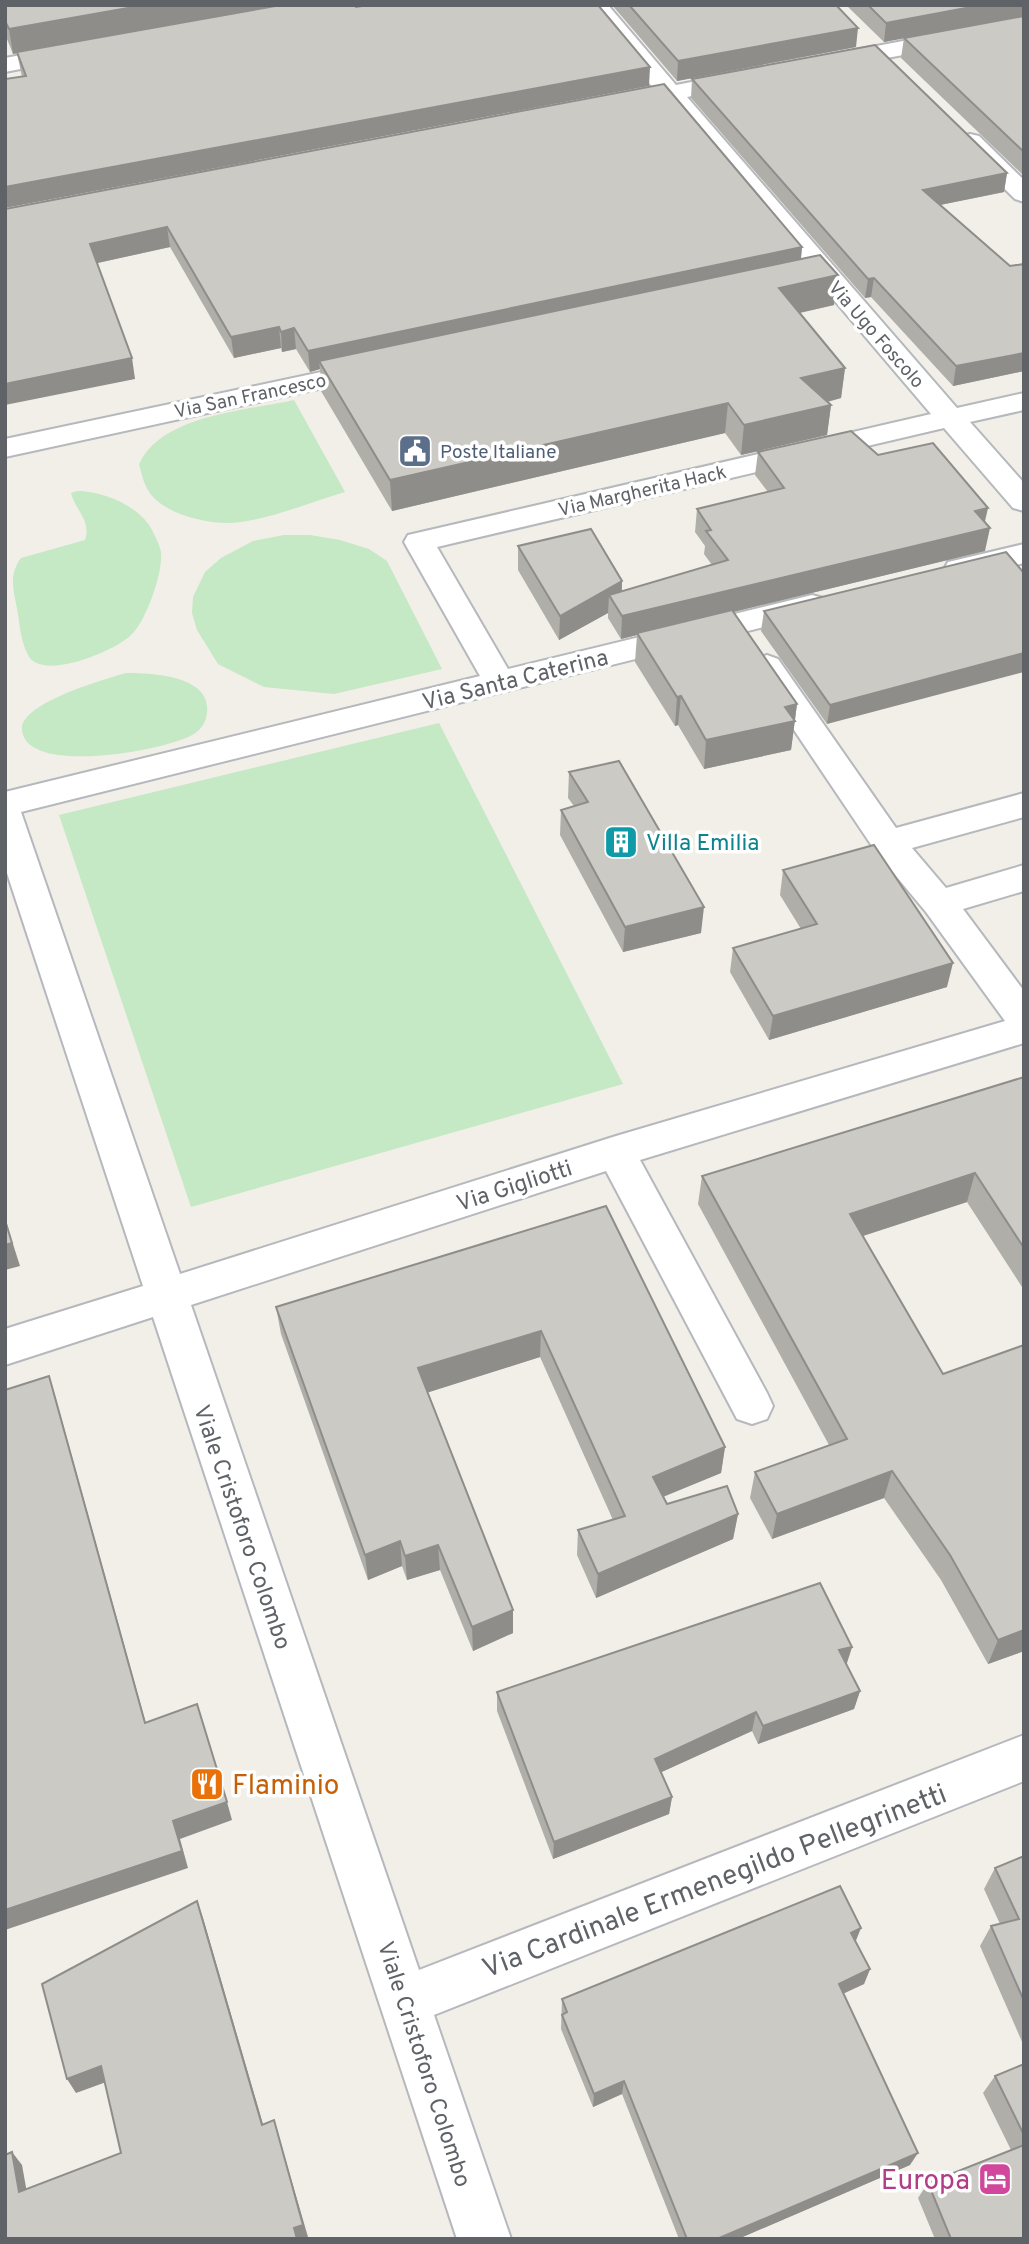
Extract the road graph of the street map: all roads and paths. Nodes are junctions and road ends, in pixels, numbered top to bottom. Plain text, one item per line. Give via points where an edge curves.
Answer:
1 (596, 5) edge
2 (1024, 25) edge
3 (859, 34) dead end
4 (87, 50) edge
5 (879, 52) junction
6 (5, 65) edge
7 (802, 68) edge
8 (898, 71) edge
9 (763, 75) edge
10 (672, 93) junction
11 (591, 108) edge
12 (956, 128) edge
13 (1024, 194) edge
14 (823, 273) junction
15 (796, 279) edge
16 (404, 362) edge
17 (1024, 401) edge
18 (951, 418) junction
19 (5, 449) edge
20 (1024, 502) edge
21 (1024, 553) edge
22 (933, 576) edge
23 (842, 598) edge
24 (738, 624) junction
25 (500, 683) junction
26 (5, 804) edge
27 (1024, 805) edge
28 (5, 814) edge
29 (888, 843) junction
30 (1024, 878) edge
31 (939, 903) junction
32 (1024, 1019) edge
33 (1024, 1029) edge
34 (616, 1152) junction
35 (165, 1296) junction
36 (5, 1347) edge
37 (752, 1406) dead end
38 (1024, 1758) edge
39 (405, 2001) junction
40 (484, 2239) edge

1 - 10 street, Via Ugo Foscolo
2 - 5 street
3 - 5 street
4 - 6 street
5 - 7 street
5 - 8 street
9 - 10 street
10 - 11 street
10 - 14 street, Via Ugo Foscolo
12 - 13 street
14 - 15 street
14 - 18 street, Via Ugo Foscolo
16 - 19 street, Via San Francesco
17 - 18 street, Via Margherita Hack
18 - 20 street, Via Ugo Foscolo
18 - 25 street, Via Margherita Hack via 419,542
21 - 22 street
23 - 24 street, Via Santa Caterina
24 - 25 street, Via Santa Caterina
24 - 29 street
25 - 26 street, Via Santa Caterina
27 - 29 street
28 - 35 street, Viale Cristoforo Colombo
29 - 31 street
30 - 31 street
31 - 32 street
33 - 34 street, Via Gigliotti
34 - 35 street, Via Gigliotti
34 - 37 street
35 - 36 street, Via Gigliotti
35 - 39 street, Viale Cristoforo Colombo
38 - 39 street, Via Cardinale Ermenegildo Pellegrinetti
39 - 40 street, Viale Cristoforo Colombo

